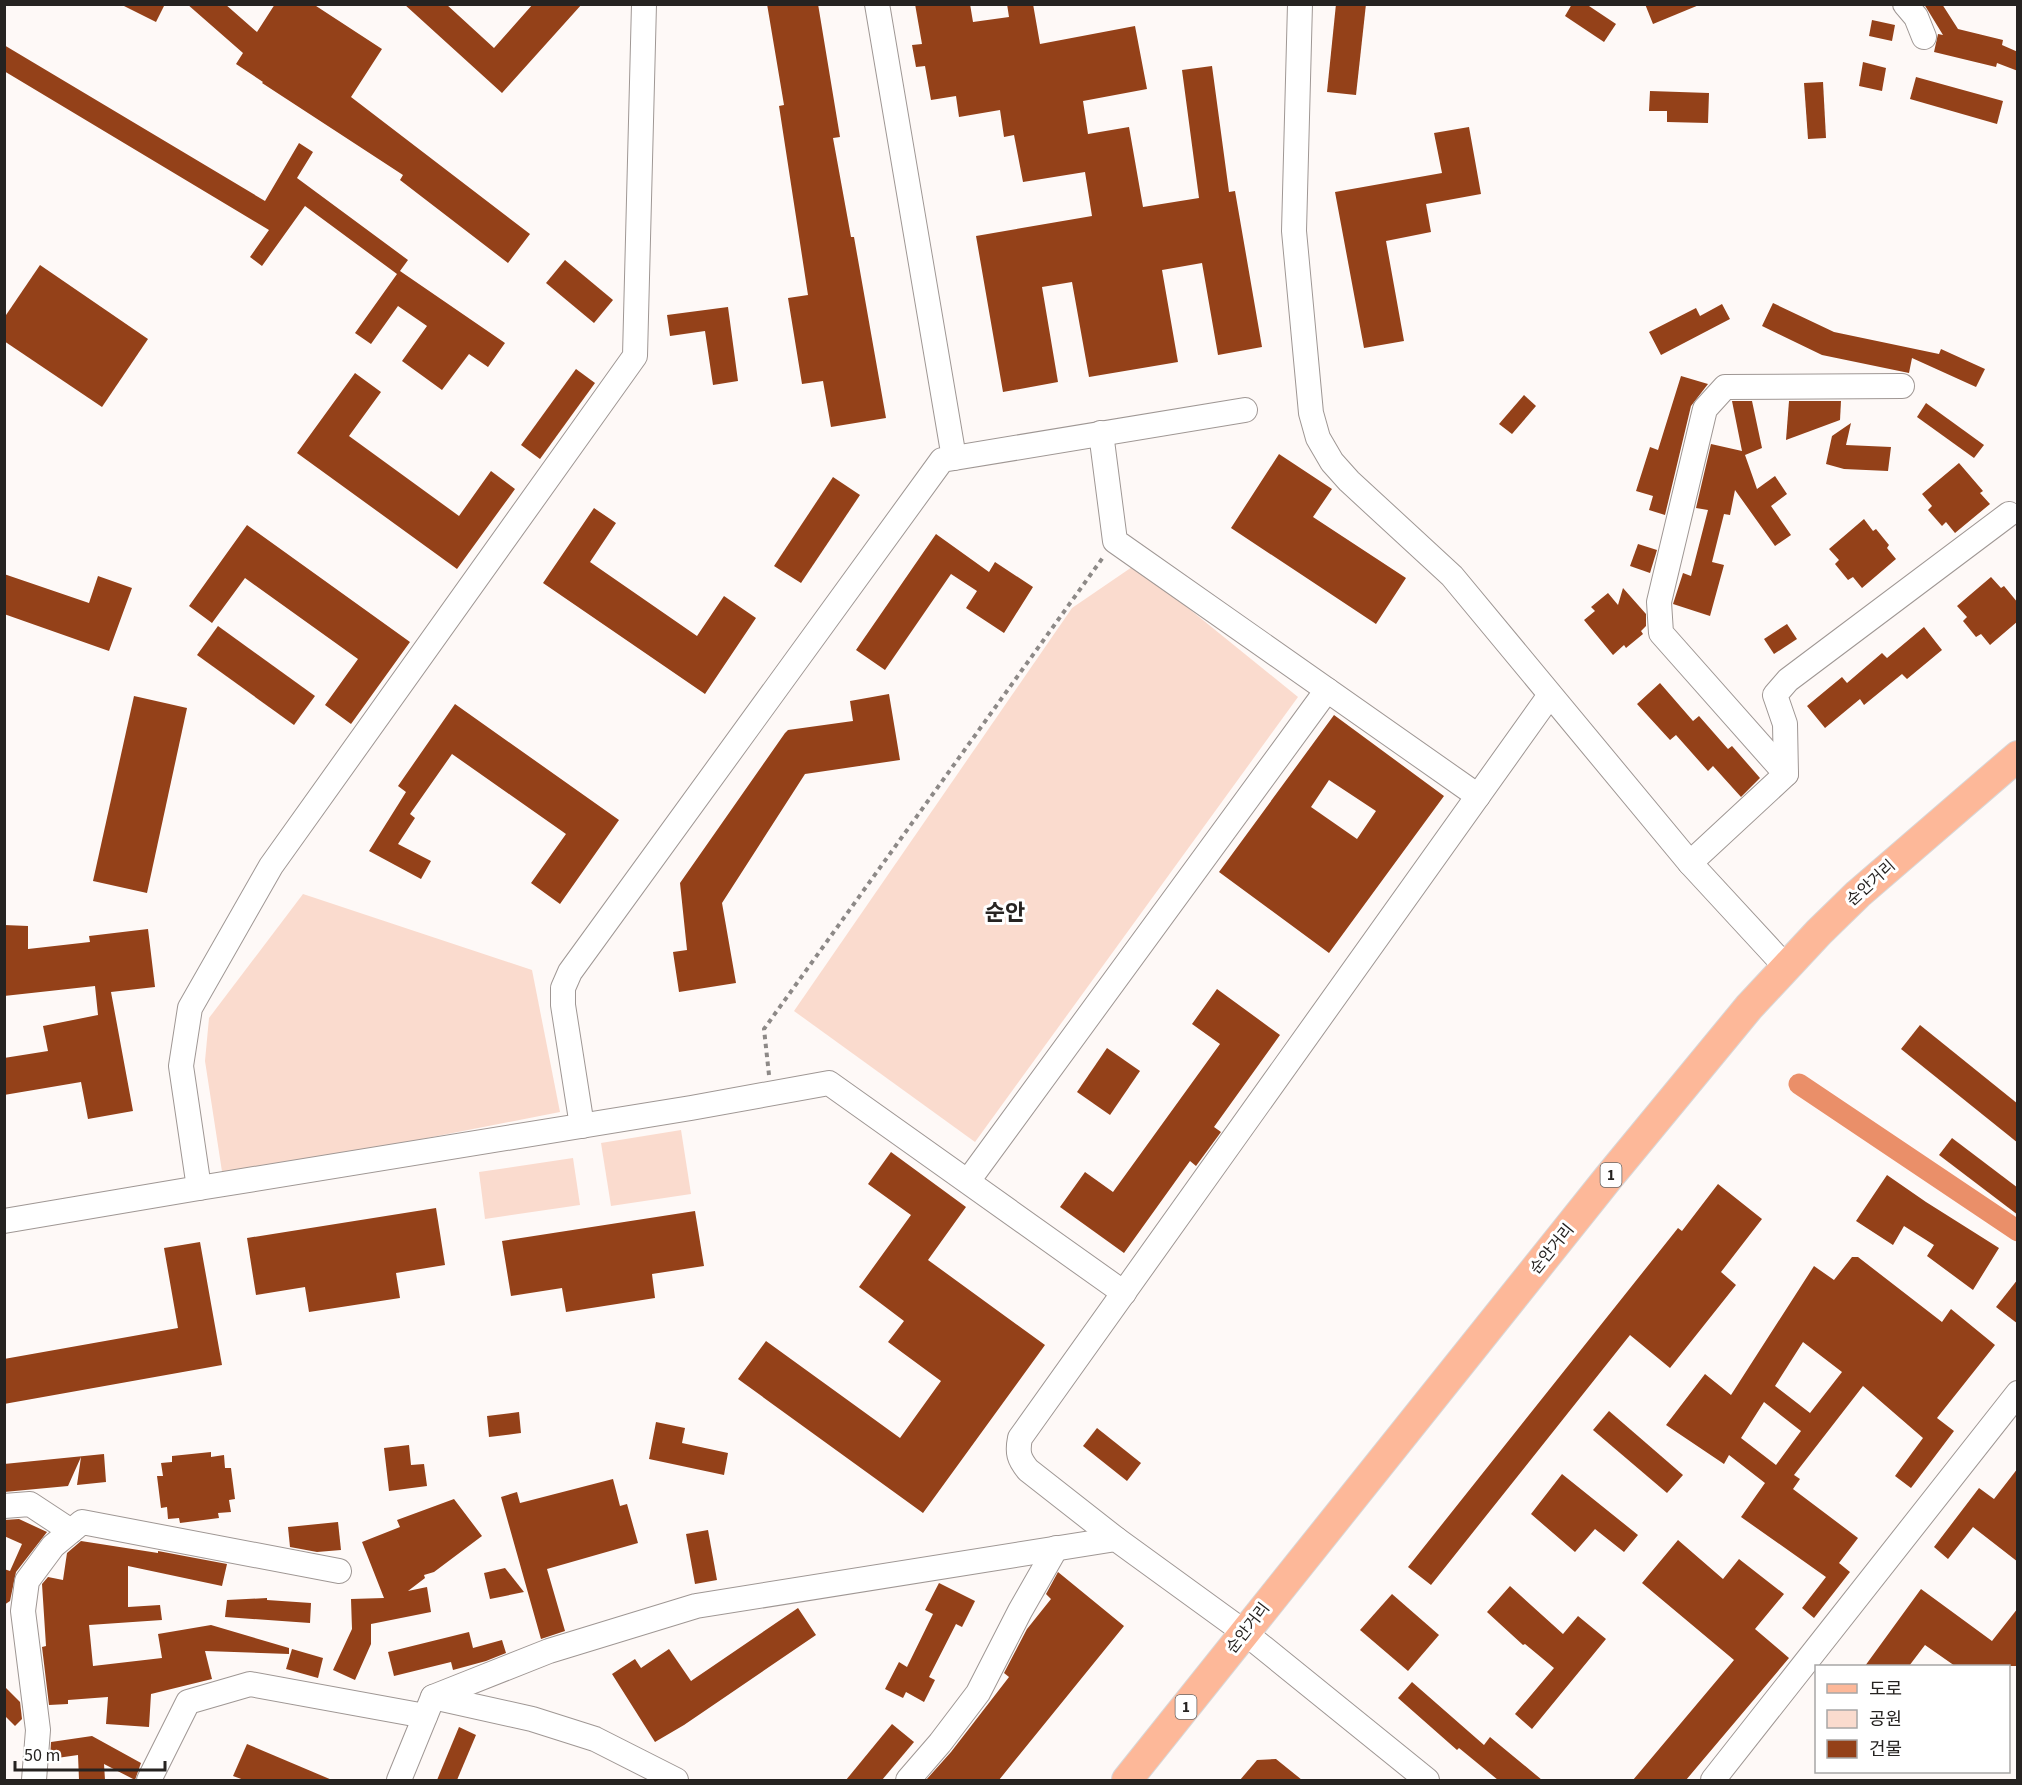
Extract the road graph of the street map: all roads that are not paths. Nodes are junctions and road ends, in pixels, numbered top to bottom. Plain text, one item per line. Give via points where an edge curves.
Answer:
1 (644, 4) edge
2 (877, 4) edge
3 (1300, 4) edge
4 (1905, 4) edge
5 (1924, 37) dead end
6 (1902, 387) dead end
7 (1245, 410) dead end
8 (1101, 433) junction
9 (954, 458) junction
10 (2009, 514) dead end
11 (1327, 690) junction
12 (1550, 694) junction
13 (2018, 756) edge
14 (1786, 774) junction
15 (1478, 796) junction
16 (1690, 863) junction
17 (1786, 967) junction
18 (582, 1126) junction
19 (968, 1180) junction
20 (198, 1188) junction
21 (4, 1221) edge
22 (1124, 1293) junction
23 (2018, 1393) edge
24 (4, 1506) edge
25 (71, 1531) junction
26 (1116, 1539) junction
27 (1056, 1548) junction
28 (339, 1571) dead end
29 (1244, 1632) junction
30 (429, 1707) junction
31 (34, 1780) edge
32 (149, 1780) edge
33 (399, 1780) edge
34 (676, 1780) edge
35 (908, 1780) edge
36 (1127, 1780) edge
37 (1427, 1780) edge
38 (1713, 1780) edge

1 - 20 street via 635,356 271,866 190,1008 180,1066
2 - 9 street
3 - 12 street via 1293,231 1311,413 1318,438 1349,481 1452,576
4 - 5 street via 1916,17
6 - 14 street via 1725,387 1705,409 1659,602 1661,633
7 - 8 street
8 - 9 street
8 - 11 street via 1115,541
9 - 18 street via 942,460 570,972 563,988 563,1005
10 - 14 street via 1788,680 1775,695 1785,724
11 - 15 street
11 - 19 street
12 - 15 street
12 - 16 street
13 - 17 main road, 순안거리 / 1 via 1858,894
14 - 16 street
15 - 22 street
16 - 17 street
17 - 29 main road, 순안거리 / 1 via 1702,1061
18 - 19 street via 829,1083
18 - 20 street
19 - 22 street
20 - 21 street
22 - 26 street via 1020,1438 1018,1451 1028,1470
23 - 38 street
24 - 25 street via 30,1504
25 - 28 street via 82,1522
25 - 31 street via 53,1546 27,1581 23,1611 38,1730
26 - 27 street
26 - 29 street
27 - 30 street via 696,1606 549,1651
27 - 35 street via 978,1693
29 - 36 main road, 순안거리 / 1
29 - 37 street
30 - 32 street via 250,1684 188,1702
30 - 33 street
30 - 34 street via 532,1719 595,1739

